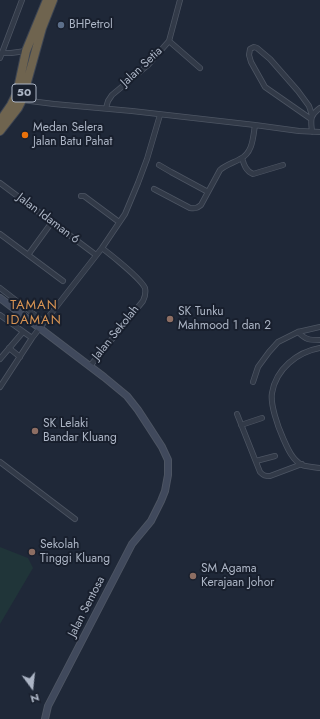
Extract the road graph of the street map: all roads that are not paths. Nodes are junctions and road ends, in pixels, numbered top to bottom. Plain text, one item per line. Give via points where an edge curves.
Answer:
1 (22, 0) edge
2 (47, 0) edge
3 (53, 0) edge
4 (180, 0) edge
5 (169, 41) junction
6 (26, 51) junction
7 (1, 55) edge
8 (200, 68) dead end
9 (22, 100) junction
10 (106, 108) junction
11 (320, 108) edge
12 (160, 115) junction
13 (311, 117) junction
14 (0, 121) edge
15 (255, 125) junction
16 (0, 131) edge
17 (312, 132) junction
18 (320, 132) edge
19 (242, 158) junction
20 (159, 165) dead end
21 (283, 165) dead end
22 (0, 183) edge
23 (154, 189) dead end
24 (208, 192) junction
25 (81, 196) dead end
26 (52, 222) junction
27 (119, 222) junction
28 (0, 234) edge
29 (102, 248) junction
30 (28, 255) junction
31 (96, 255) junction
32 (63, 281) dead end
33 (1, 290) edge
34 (0, 298) edge
35 (0, 315) edge
36 (44, 322) junction
37 (320, 327) edge
38 (39, 328) junction
39 (23, 332) junction
40 (298, 332) junction
41 (32, 338) junction
42 (320, 340) edge
43 (9, 348) junction
44 (320, 348) edge
45 (20, 357) junction
46 (0, 359) edge
47 (90, 366) junction
48 (253, 382) dead end
49 (0, 387) edge
50 (237, 414) dead end
51 (262, 418) dead end
52 (241, 425) junction
53 (275, 456) dead end
54 (256, 461) junction
55 (0, 462) edge
56 (302, 464) junction
57 (320, 468) edge
58 (75, 519) dead end
59 (45, 719) edge

1 - 7 street
2 - 6 highway
3 - 9 highway, 50 via 42,28
4 - 5 street, Jalan Setia
5 - 8 street
5 - 10 street, Jalan Setia via 148,65 112,95
6 - 7 street
6 - 14 highway via 17,93
9 - 10 street
9 - 16 highway, 50
10 - 12 street
11 - 13 street
12 - 15 street
12 - 27 street via 138,183
13 - 13 street via 309,106 274,64 257,48 250,49 251,62 267,90
13 - 17 street
15 - 17 street
15 - 19 street via 251,147
17 - 18 street
19 - 21 street via 246,168 253,174
19 - 24 street via 220,170
20 - 24 street
22 - 26 street, Jalan Idaman 6
23 - 24 street via 195,209 201,205
25 - 27 street
26 - 30 street
26 - 31 street, Jalan Idaman 6
27 - 29 street
28 - 30 street
29 - 31 street
29 - 47 street, Jalan Sekolah via 142,284 145,296
30 - 32 street
31 - 36 street
33 - 36 street
34 - 38 street, Jalan Sentosa
35 - 39 street
36 - 38 street
37 - 40 street
38 - 41 street
38 - 47 street, Jalan Sentosa
39 - 41 street
39 - 43 street
40 - 42 street via 310,340
40 - 48 street via 278,342 268,352 258,367
41 - 45 street
43 - 45 street
43 - 46 street
44 - 56 street via 299,355 286,365 274,384 272,394 272,403 288,449
45 - 49 street
47 - 59 street, Jalan Sentosa via 127,396 138,410 162,447 168,460 168,475 162,501 132,544 48,706
50 - 52 street
51 - 52 street
52 - 54 street
53 - 54 street
54 - 56 street via 260,472 265,476
55 - 58 street
56 - 57 street

